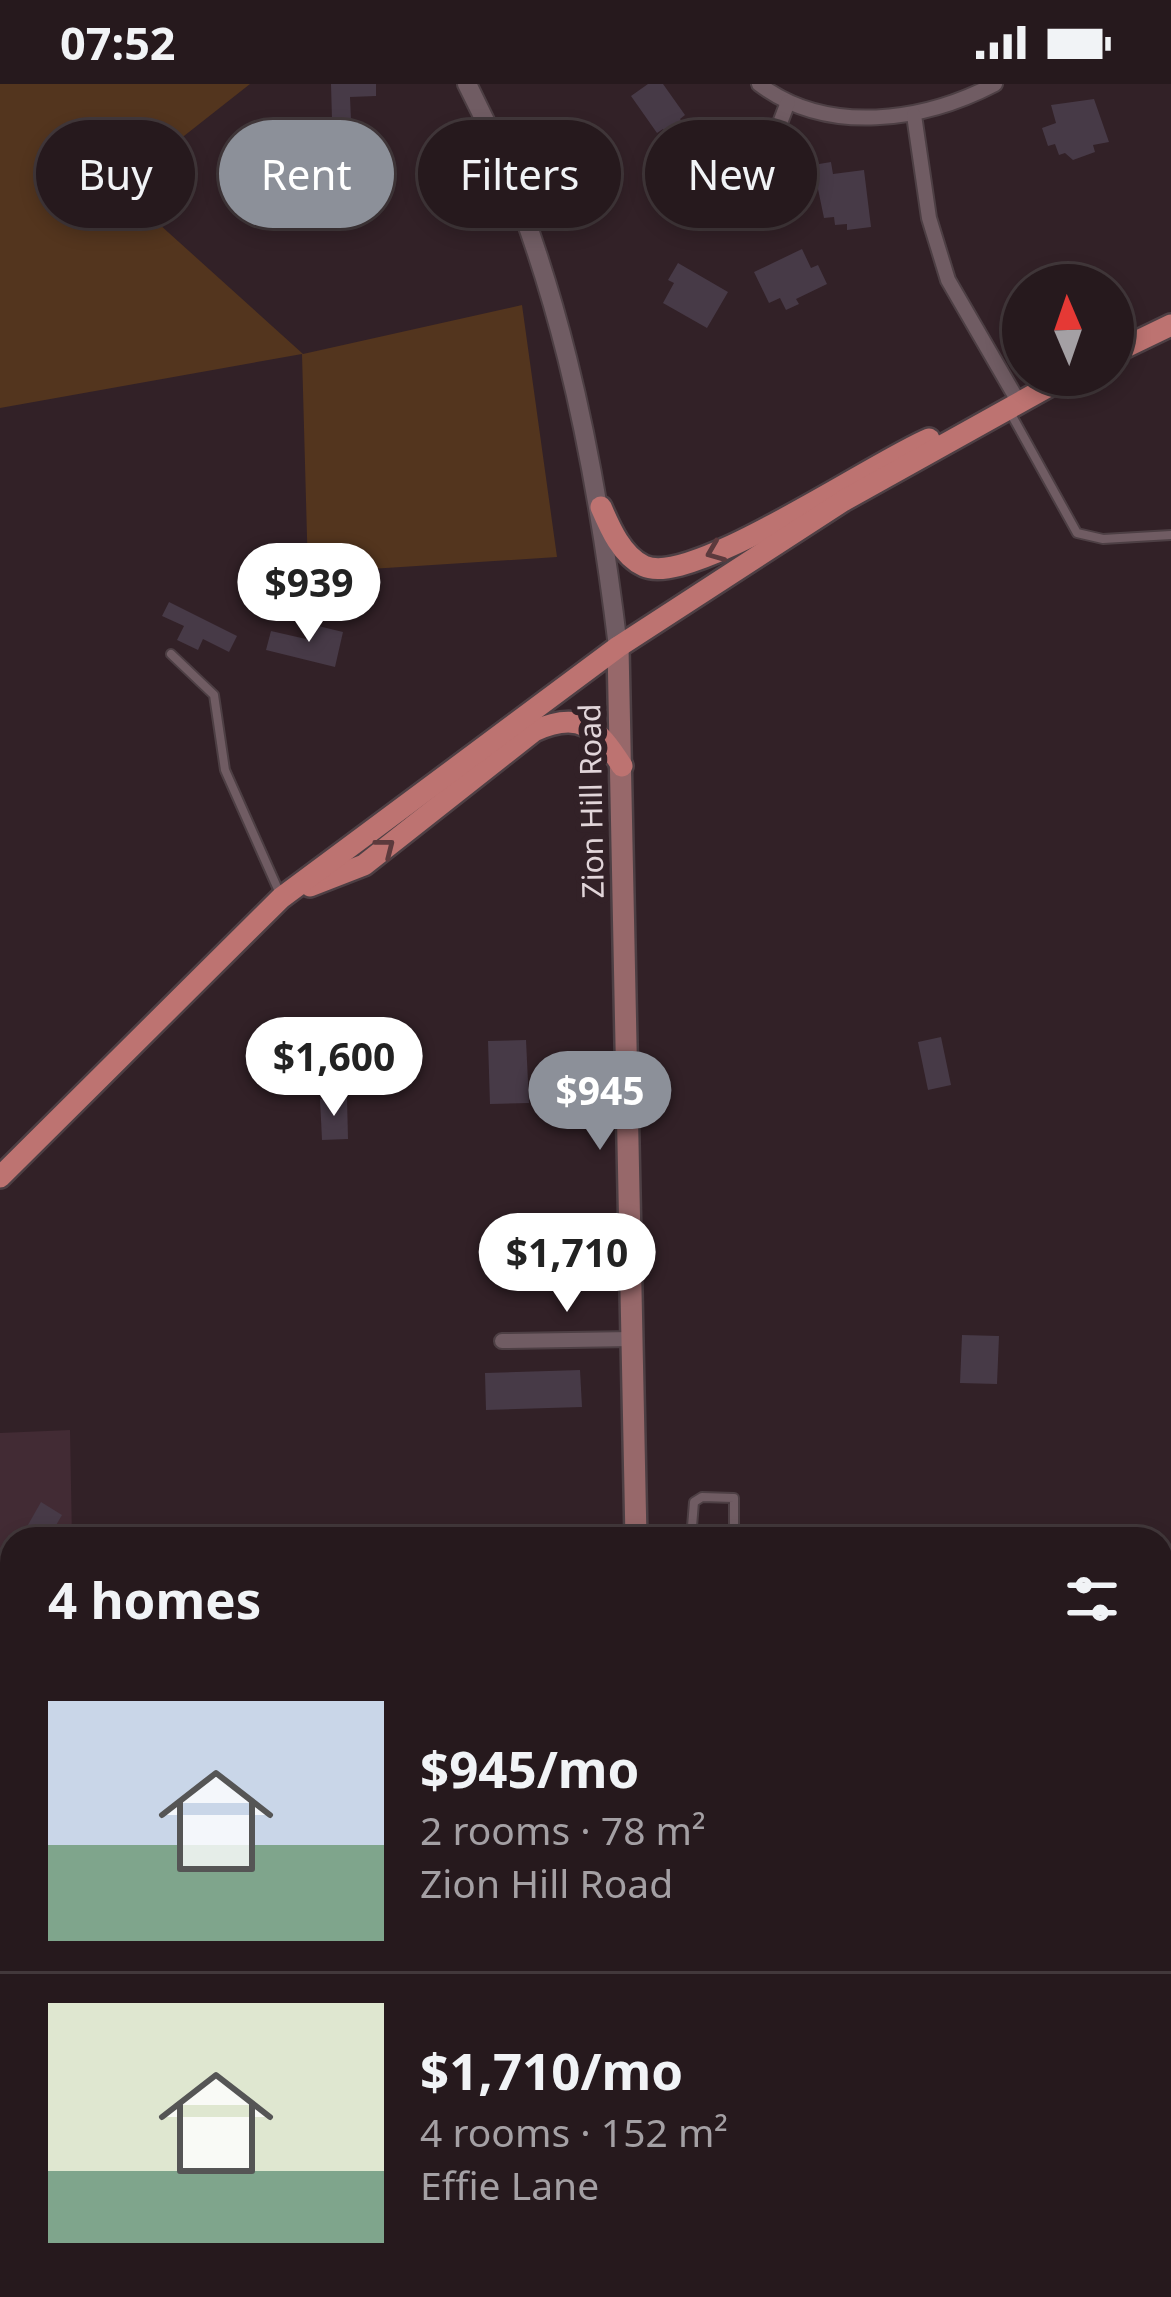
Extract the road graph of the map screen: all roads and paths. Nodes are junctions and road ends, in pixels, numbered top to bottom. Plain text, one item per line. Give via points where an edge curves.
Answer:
1 (467, 84) edge
2 (759, 84) edge
3 (995, 84) edge
4 (788, 102) junction
5 (914, 116) junction
6 (781, 120) edge
7 (1171, 325) edge
8 (1134, 343) edge
9 (1028, 396) edge
10 (1012, 404) junction
11 (601, 507) junction
12 (1171, 535) edge
13 (618, 647) junction
14 (171, 654) dead end
15 (622, 766) junction
16 (281, 898) junction
17 (0, 1178) edge
18 (632, 1339) junction
19 (502, 1341) dead end
20 (636, 1527) edge
21 (692, 1527) edge
22 (734, 1527) edge

1 - 11 street, Zion Hill Road via 548,293
2 - 4 street
3 - 5 street
4 - 5 street via 848,116
4 - 6 street
5 - 10 street via 928,218 948,280
7 - 8 main road
9 - 10 main road
10 -> 11 main road via 890,455 751,538 681,566 644,566 613,536
10 - 12 lane via 1077,533
10 - 13 main road via 843,501
11 - 13 street, Zion Hill Road
13 - 15 main road, Zion Hill Road
13 - 16 main road
14 - 16 lane via 214,694 225,770
16 -> 15 main road via 364,865 534,731 559,720 593,729
15 - 18 main road, Zion Hill Road
16 - 17 main road
18 - 19 street
18 - 20 main road, Zion Hill Road
21 - 22 lane via 694,1502 702,1497 734,1498

